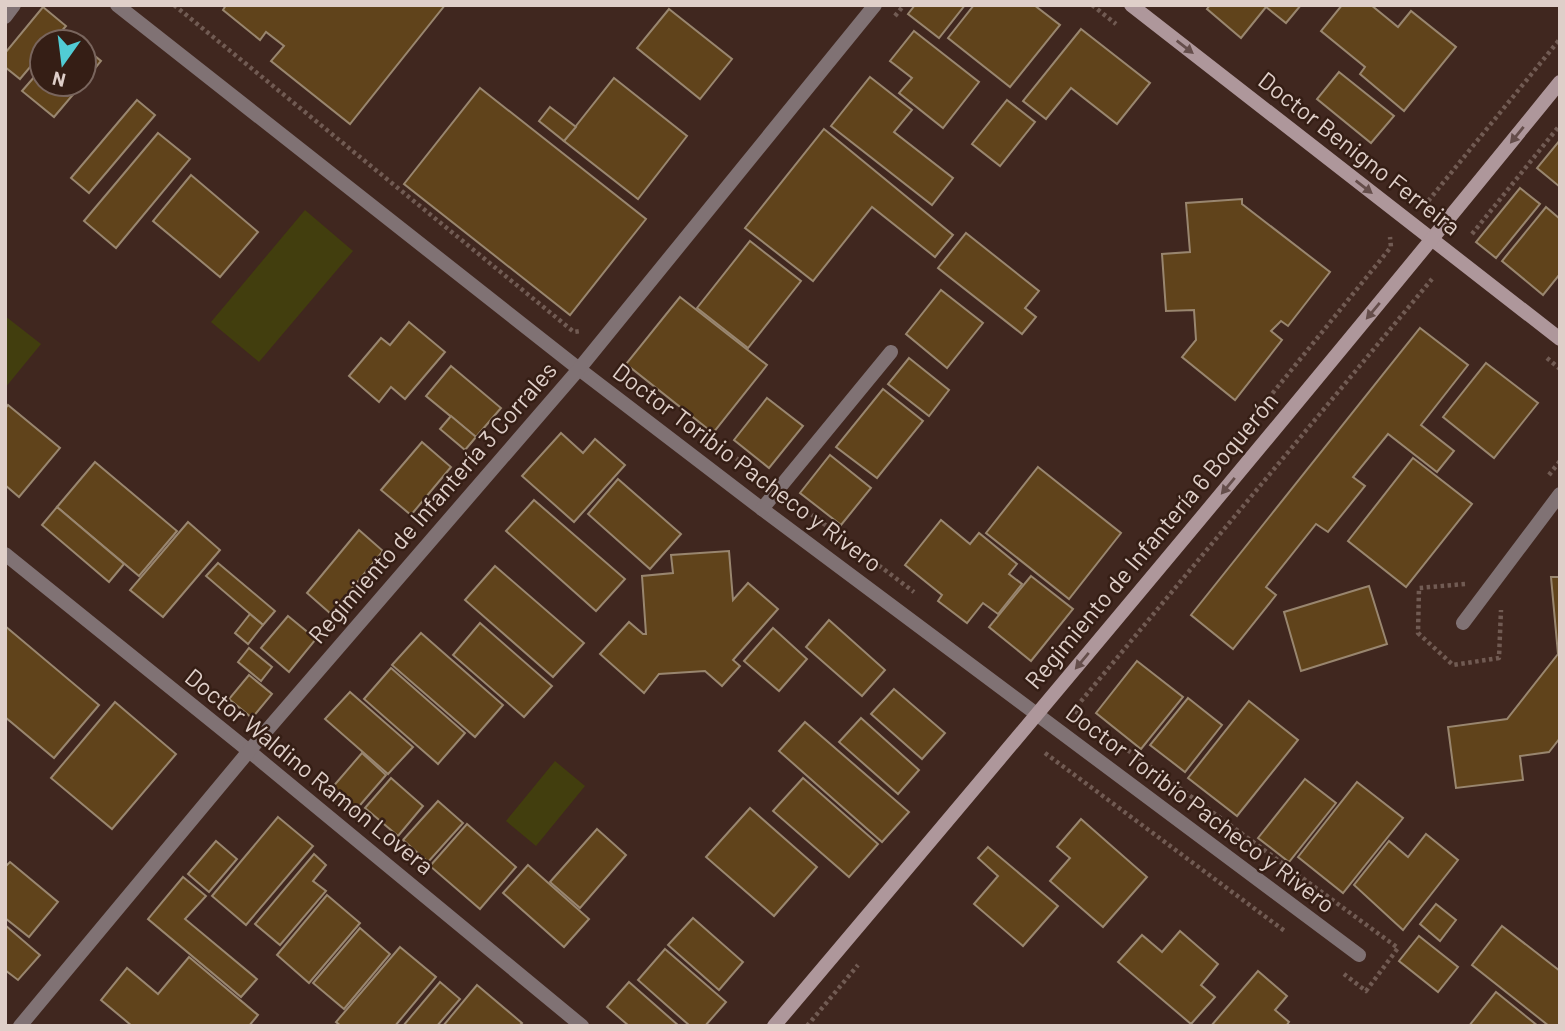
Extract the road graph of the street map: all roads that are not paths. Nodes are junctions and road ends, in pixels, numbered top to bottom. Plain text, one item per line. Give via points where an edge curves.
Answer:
1 (15, 5) edge
2 (117, 5) edge
3 (875, 5) edge
4 (1131, 5) edge
5 (5, 17) edge
6 (1560, 82) edge
7 (1432, 240) junction
8 (1560, 339) edge
9 (891, 352) dead end
10 (579, 369) junction
11 (1560, 494) edge
12 (762, 509) junction
13 (5, 554) edge
14 (1464, 623) dead end
15 (1037, 716) junction
16 (249, 751) junction
17 (1359, 955) dead end
18 (20, 1026) edge
19 (582, 1026) edge
20 (775, 1026) edge

1 - 5 street
2 - 10 street, Doctor Toribio Pacheco y Rivero
3 - 10 street, Regimiento de Infantería 3 Corrales
4 -> 7 street, Doctor Benigno Ferreira
6 -> 7 street, Regimiento de Infantería 6 Boquerón
7 - 8 street, Doctor Benigno Ferreira
7 -> 15 street, Regimiento de Infantería 6 Boquerón
9 - 12 street
10 - 12 street, Doctor Toribio Pacheco y Rivero
10 - 16 street, Regimiento de Infantería 3 Corrales
11 - 14 street
12 - 15 street, Doctor Toribio Pacheco y Rivero
13 - 16 street, Doctor Waldino Ramon Lovera
15 - 17 street, Doctor Toribio Pacheco y Rivero
15 - 20 street, Regimiento de Infantería 6 Boquerón
16 - 18 street, Regimiento de Infantería 3 Corrales
16 - 19 street, Doctor Waldino Ramon Lovera

